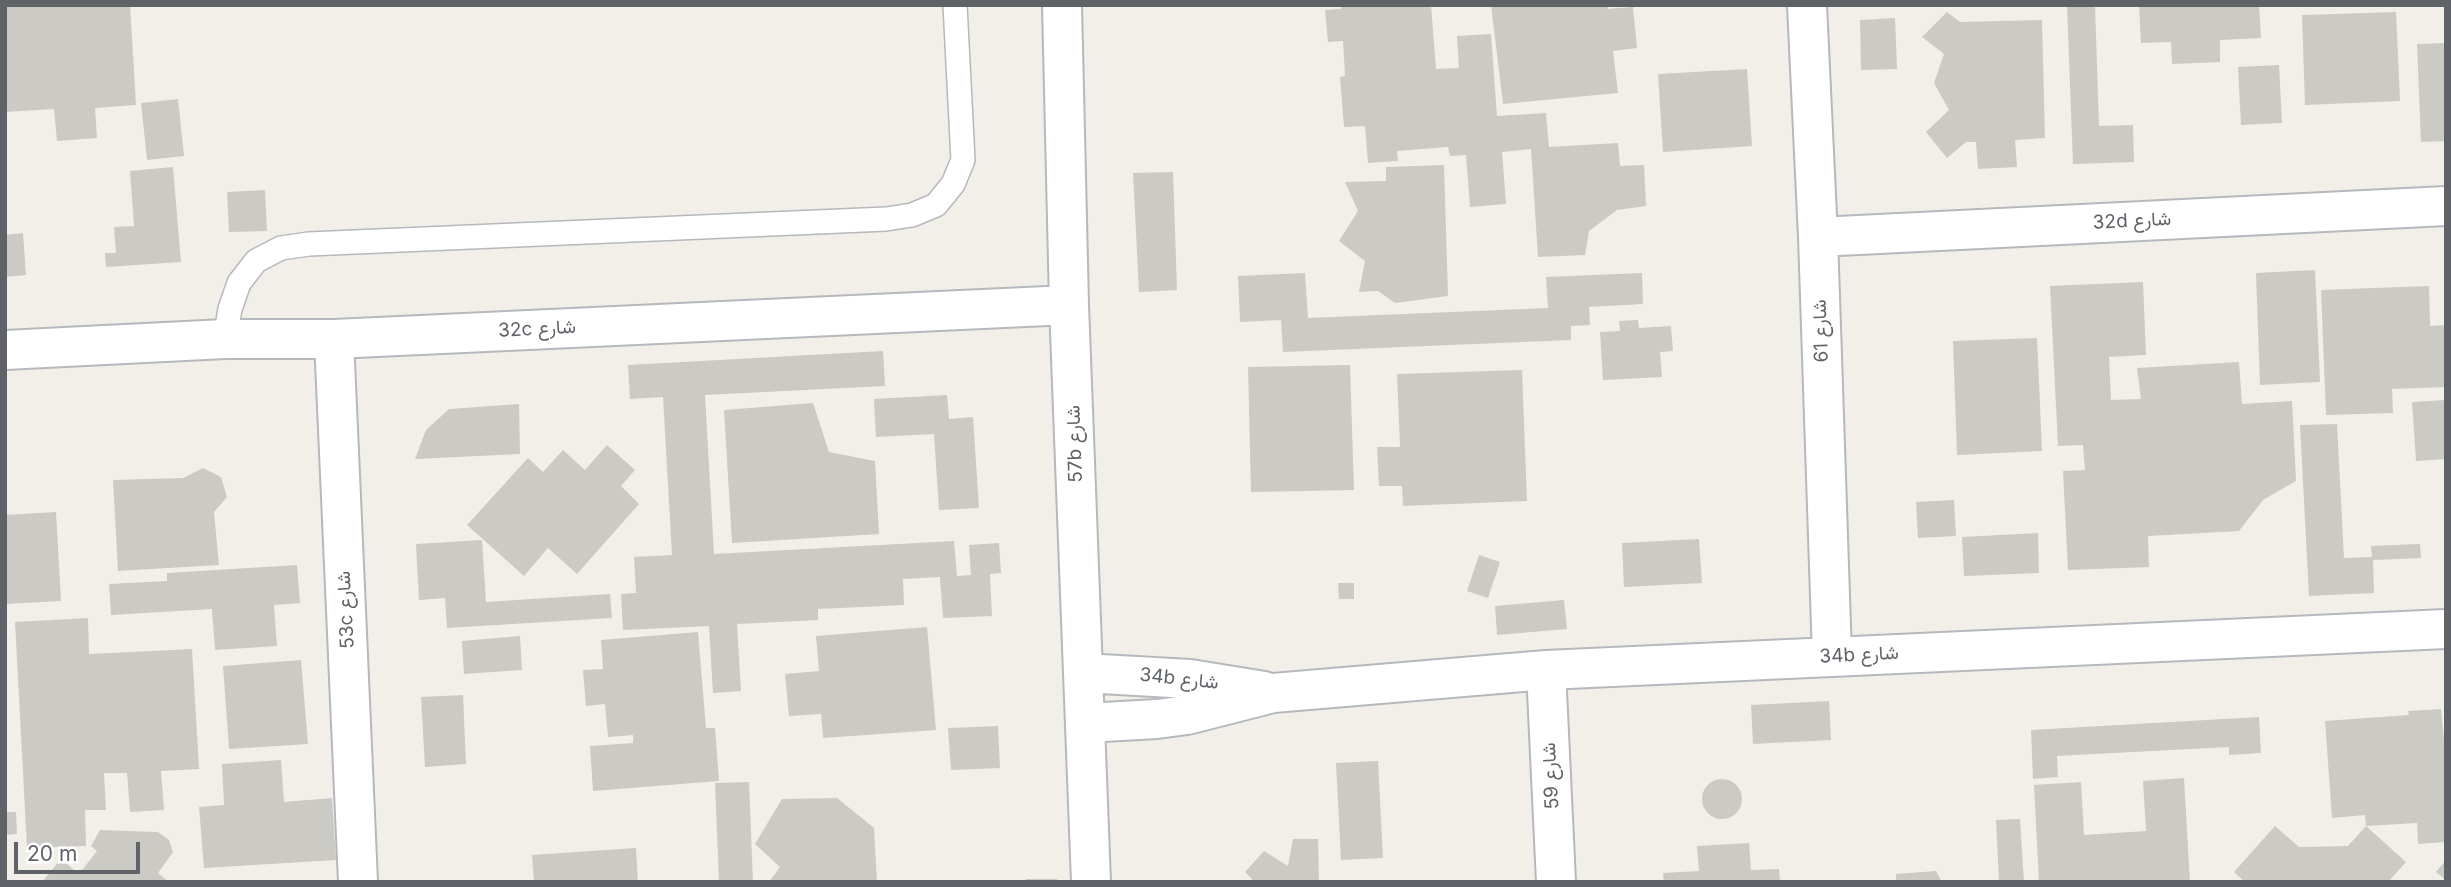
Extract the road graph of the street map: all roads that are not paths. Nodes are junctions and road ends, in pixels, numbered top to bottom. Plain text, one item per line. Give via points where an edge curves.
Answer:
1 (955, 5) edge
2 (1062, 5) edge
3 (1807, 5) edge
4 (2446, 206) edge
5 (1818, 237) junction
6 (1069, 304) junction
7 (225, 339) junction
8 (334, 339) junction
9 (5, 350) edge
10 (2446, 629) edge
11 (1832, 656) junction
12 (1546, 670) junction
13 (1083, 673) junction
14 (1273, 693) junction
15 (1085, 723) junction
16 (358, 882) edge
17 (1091, 882) edge
18 (1556, 882) edge

1 - 7 lane via 963,160 953,184 936,205 886,219 281,248 256,261 239,283
2 - 6 street, 57b شارع
3 - 5 street, شارع 61
4 - 5 street, 32d شارع
5 - 11 street, شارع 61
6 - 8 street, 32c شارع
6 - 13 street, 57b شارع
7 - 8 street, 32c شارع
7 - 9 street, 32c شارع
8 - 16 street, 53c شارع
10 - 11 street, 34b شارع
11 - 12 street, 34b شارع
12 - 14 street, 34b شارع
12 - 18 street, شارع 59
13 - 14 street, 34b شارع via 1190,679
13 - 15 street, 57b شارع
14 - 15 street, 34b شارع via 1186,715
15 - 17 street, 57b شارع

